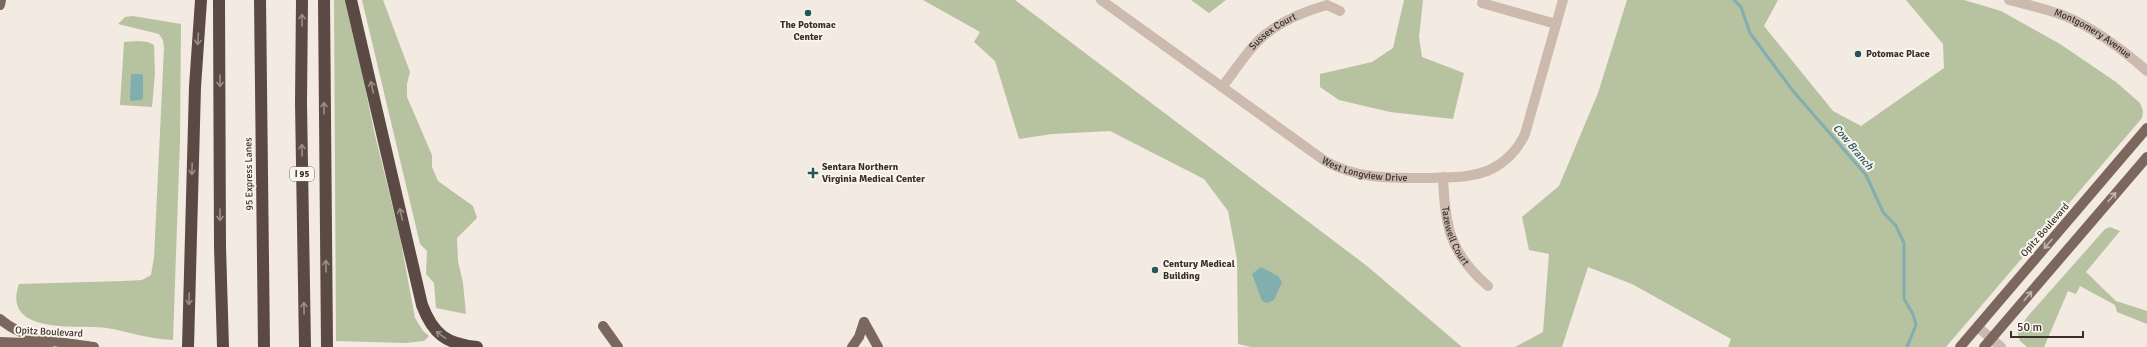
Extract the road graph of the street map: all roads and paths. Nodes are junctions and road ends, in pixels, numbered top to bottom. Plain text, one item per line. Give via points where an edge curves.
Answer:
1 (1, 0) edge
2 (201, 0) edge
3 (220, 0) edge
4 (260, 0) edge
5 (302, 0) edge
6 (324, 0) edge
7 (351, 0) edge
8 (1101, 0) edge
9 (1563, 0) edge
10 (2009, 0) edge
11 (1482, 3) dead end
12 (0, 5) edge
13 (1340, 11) dead end
14 (1556, 24) junction
15 (2147, 71) edge
16 (1222, 87) junction
17 (2147, 128) edge
18 (2147, 157) edge
19 (1443, 177) junction
20 (1488, 286) dead end
21 (0, 318) edge
22 (603, 326) dead end
23 (1978, 327) junction
24 (1992, 339) junction
25 (0, 342) edge
26 (94, 347) edge
27 (97, 347) edge
28 (188, 347) edge
29 (223, 347) edge
30 (264, 347) edge
31 (305, 347) edge
32 (327, 347) edge
33 (477, 347) edge
34 (618, 347) edge
35 (852, 347) edge
36 (878, 347) edge
37 (1960, 347) edge
38 (1984, 347) edge
39 (2001, 347) edge

1 - 12 main road
2 -> 28 highway via 195,87
3 -> 29 highway via 220,247
4 - 30 highway, 95 Express Lanes
31 -> 5 highway, I 95
32 -> 6 highway
33 -> 7 highway via 452,342 437,333 422,305
8 - 16 street, West Longview Drive
9 - 14 street, West Longview Drive
10 - 15 street, Montgomery Avenue via 2049,10 2085,25
11 - 14 street
13 - 16 street, Sussex Court via 1327,5 1300,13 1277,26 1258,40
14 - 19 street, West Longview Drive via 1525,134 1516,149 1487,171 1467,176
16 - 19 street, West Longview Drive via 1325,161 1344,171 1389,179
17 -> 23 main road, Opitz Boulevard
24 -> 18 main road
19 - 20 street, Tazewell Court via 1445,212 1452,240 1466,265
21 - 26 main road via 26,334
22 - 34 main road
23 - 24 street
23 - 37 main road, Opitz Boulevard
24 - 38 main road
24 - 39 street
25 - 26 main road, Opitz Boulevard
26 - 27 main road, Opitz Boulevard
35 - 36 main road via 864,322

